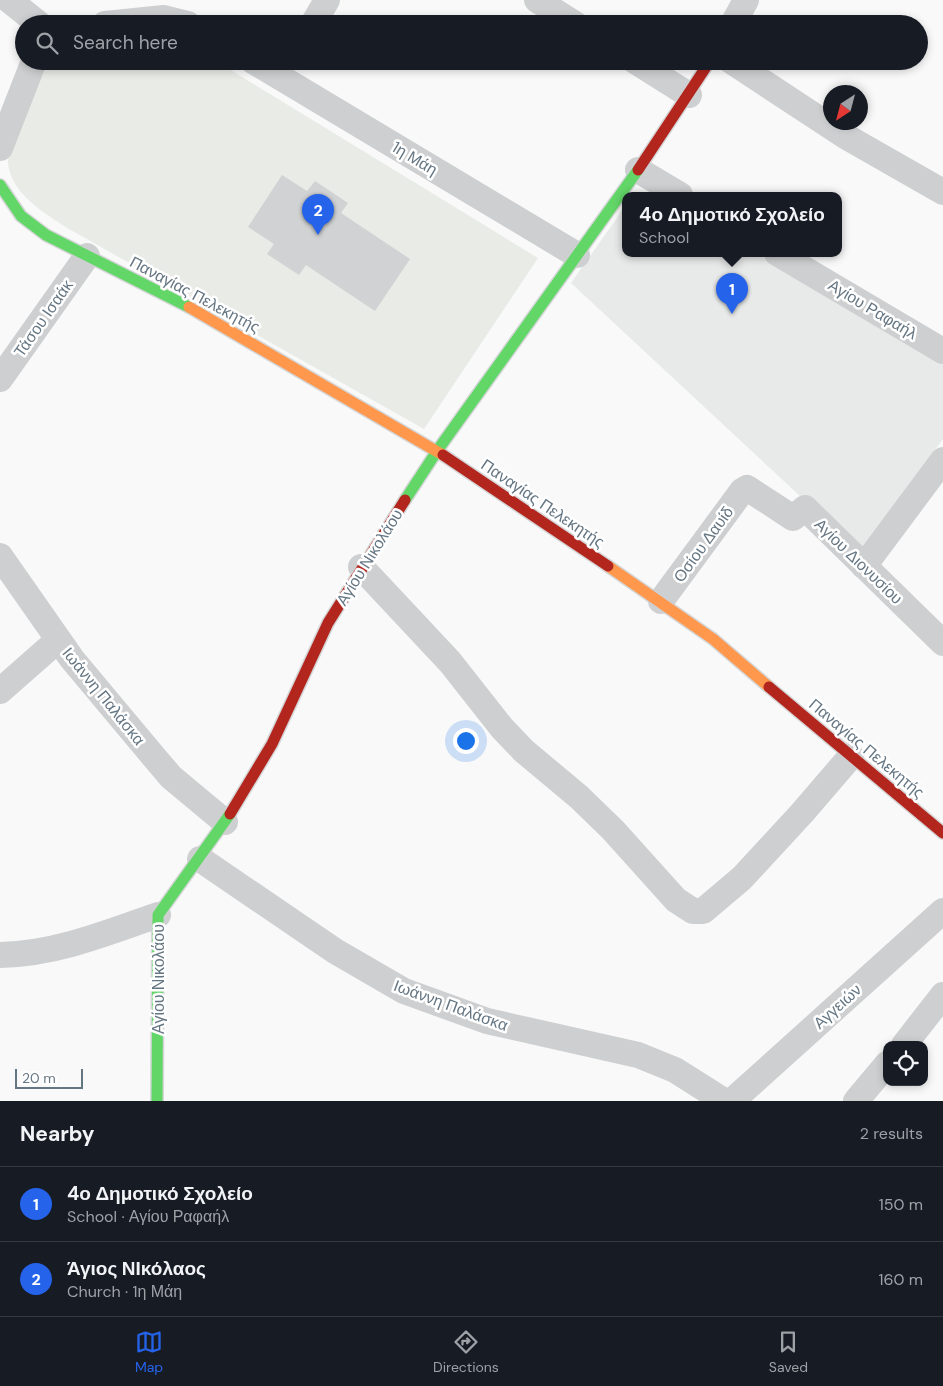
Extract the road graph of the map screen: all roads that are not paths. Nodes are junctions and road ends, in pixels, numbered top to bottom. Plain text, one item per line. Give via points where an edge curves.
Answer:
1 (9, 0) edge
2 (327, 0) edge
3 (538, 0) edge
4 (746, 0) edge
5 (28, 15) edge
6 (318, 15) edge
7 (561, 15) edge
8 (737, 15) edge
9 (30, 70) edge
10 (286, 70) edge
11 (649, 70) edge
12 (704, 70) edge
13 (745, 70) edge
14 (689, 95) junction
15 (0, 148) edge
16 (638, 170) junction
17 (0, 185) edge
18 (622, 192) edge
19 (622, 192) edge
20 (675, 192) edge
21 (943, 192) edge
22 (577, 255) junction
23 (87, 256) junction
24 (784, 257) edge
25 (943, 351) edge
26 (0, 379) edge
27 (437, 451) junction
28 (943, 460) edge
29 (747, 488) joint
30 (0, 556) edge
31 (864, 566) junction
32 (361, 567) junction
33 (661, 601) junction
34 (58, 640) junction
35 (943, 643) edge
36 (0, 691) edge
37 (851, 756) junction
38 (225, 822) junction
39 (943, 833) edge
40 (200, 859) junction
41 (943, 911) edge
42 (158, 915) junction
43 (0, 955) edge
44 (943, 995) edge
45 (907, 1041) edge
46 (883, 1069) edge
47 (157, 1101) edge
48 (724, 1101) edge
49 (732, 1101) edge
50 (856, 1101) edge

1 - 5 street
2 - 6 street
3 - 7 street
4 - 8 street
9 - 15 street
10 - 22 street, 1η Μάη
11 - 14 street
12 - 14 street, Αγίου Νικολάου
13 - 21 street via 837,131
14 - 16 street, Αγίου Νικολάου
16 - 18 street, Αγίου Νικολάου
16 - 20 street
17 - 23 street via 8,201 27,221 46,235
19 - 22 street, Αγίου Νικολάου
22 - 27 street, Αγίου Νικολάου
23 - 26 street, Τάσου Ισαάκ
23 - 27 street, Παναγίας Πελεκητής via 186,305
24 - 25 street, Αγίου Ραφαήλ
27 - 32 street, Αγίου Νικολάου
27 - 33 street, Παναγίας Πελεκητής
28 - 31 street
29 - 31 street, Αγίου Διονυσίου via 793,518 804,508
29 - 33 street, Οσίου Δαυίδ
30 - 34 street, Ιωάννη Παλάσκα
31 - 35 street, Αγίου Διονυσίου
32 - 37 street via 450,662 524,751 613,830 676,900 694,911 703,911 742,878
32 - 38 street, Αγίου Νικολάου via 328,623 272,744
33 - 37 street, Παναγίας Πελεκητής via 713,639
34 - 36 street
34 - 38 street, Ιωάννη Παλάσκα via 171,777
37 - 39 street, Παναγίας Πελεκητής
38 - 40 street, Αγίου Νικολάου
40 - 42 street, Αγίου Νικολάου
40 - 48 street, Ιωάννη Παλάσκα via 335,952 404,991 487,1021 638,1055 676,1070
41 - 49 street, Αγγειών
42 - 43 street via 56,948
42 - 47 street, Αγίου Νικολάου
44 - 45 street
46 - 50 street

